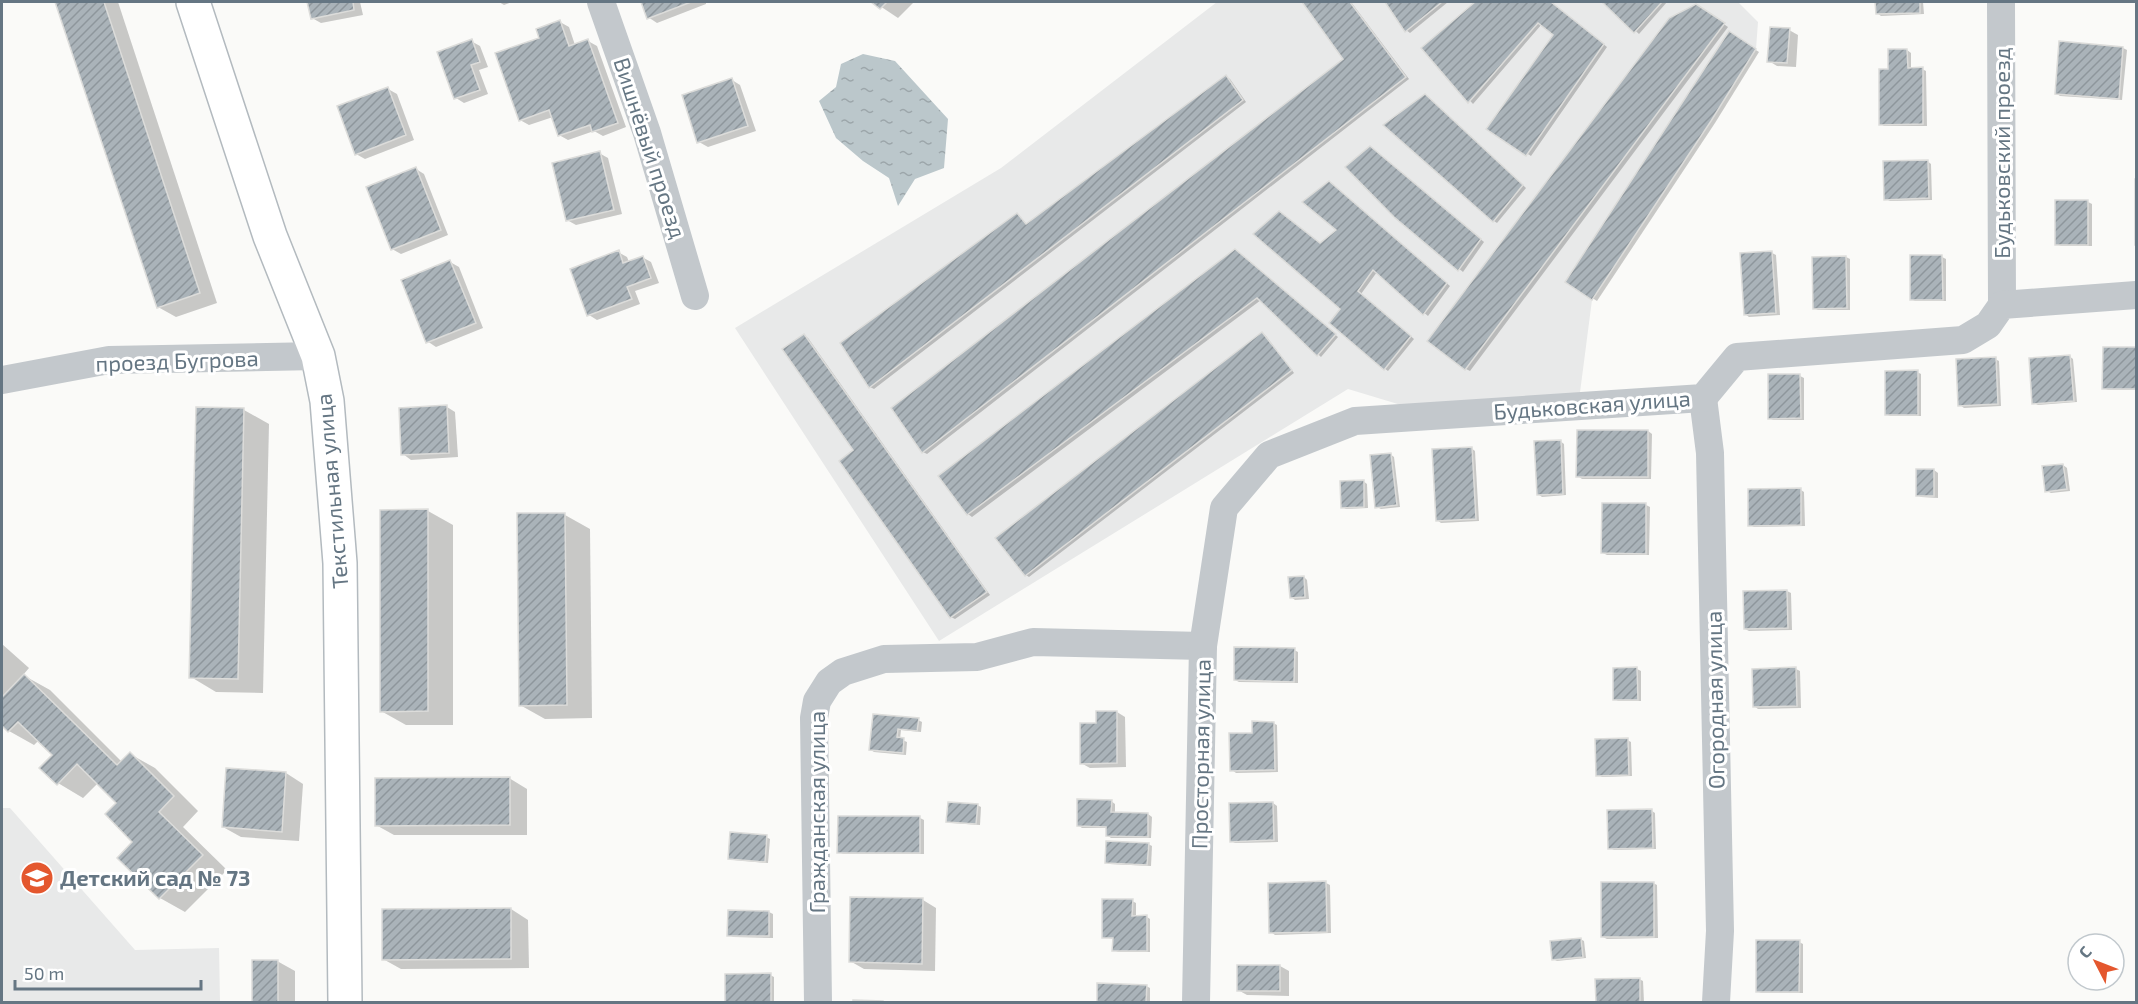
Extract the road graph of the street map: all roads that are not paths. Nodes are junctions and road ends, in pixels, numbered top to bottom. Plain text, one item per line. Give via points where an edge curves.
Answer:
1 (193, 2) edge
2 (601, 2) edge
3 (2001, 2) edge
4 (2136, 295) edge
5 (695, 296) dead end
6 (2002, 305) junction
7 (318, 356) junction
8 (2, 380) edge
9 (1703, 398) junction
10 (1224, 508) joint
11 (1203, 646) junction
12 (345, 1002) edge
13 (818, 1002) edge
14 (1196, 1002) edge
15 (1716, 1002) edge

1 - 7 street, Текстильная улица via 270,236
2 - 5 street, Вишнёвый проезд via 647,132
3 - 6 street, Будьковский проезд
4 - 6 street
6 - 9 street, Будьковская улица via 1988,325 1963,340 1737,357
7 - 8 street, проезд Бугрова via 109,360
7 - 12 street, Текстильная улица via 327,401 340,562
9 - 10 street, Будьковская улица via 1355,421 1269,455
9 - 15 street, Огородная улица via 1710,465 1720,931
10 - 11 street, Просторная улица
11 - 13 street, Гражданская улица via 1033,642 977,657 884,659 843,672 830,682 817,701 814,718
11 - 14 street, Просторная улица

